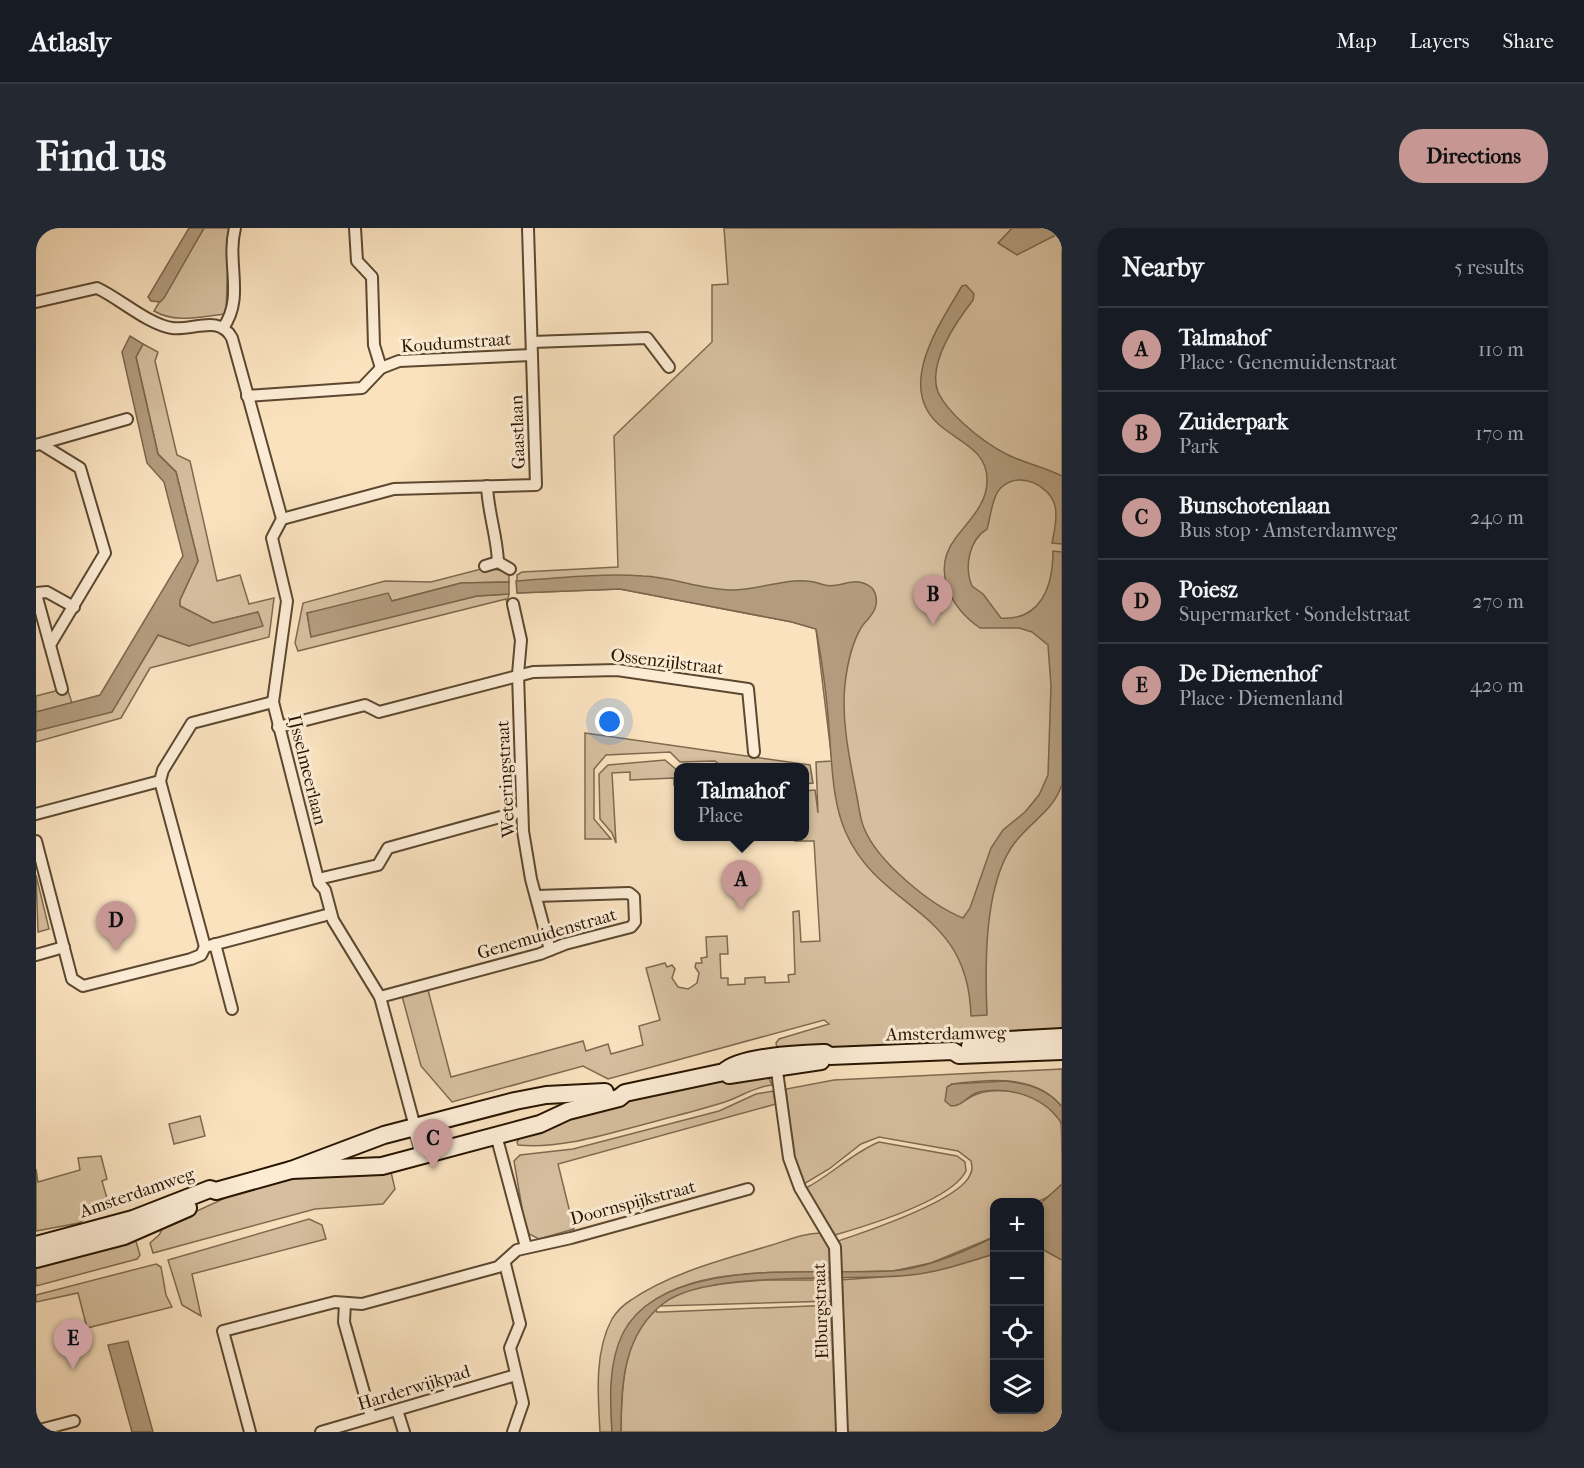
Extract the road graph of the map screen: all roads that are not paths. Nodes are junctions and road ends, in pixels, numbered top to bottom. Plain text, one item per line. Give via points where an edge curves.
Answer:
1 (235, 228) edge
2 (355, 228) edge
3 (528, 228) edge
4 (36, 302) edge
5 (223, 328) junction
6 (532, 342) junction
7 (532, 355) junction
8 (669, 367) dead end
9 (381, 368) junction
10 (247, 396) junction
11 (127, 419) dead end
12 (38, 445) edge
13 (487, 486) junction
14 (282, 519) junction
15 (498, 562) junction
16 (485, 566) dead end
17 (510, 569) dead end
18 (36, 593) edge
19 (513, 604) dead end
20 (74, 607) junction
21 (50, 645) junction
22 (518, 674) junction
23 (62, 688) dead end
24 (273, 702) junction
25 (278, 727) junction
26 (754, 752) dead end
27 (160, 781) junction
28 (522, 811) junction
29 (36, 814) edge
30 (36, 841) edge
31 (318, 879) junction
32 (536, 896) junction
33 (330, 914) junction
34 (210, 945) junction
35 (64, 947) junction
36 (550, 950) junction
37 (36, 955) edge
38 (380, 997) junction
39 (232, 1009) dead end
40 (1062, 1037) edge
41 (953, 1051) junction
42 (1062, 1051) edge
43 (776, 1063) junction
44 (625, 1094) junction
45 (488, 1108) junction
46 (415, 1127) junction
47 (496, 1136) junction
48 (423, 1155) junction
49 (291, 1170) junction
50 (748, 1190) dead end
51 (216, 1191) junction
52 (36, 1245) edge
53 (526, 1247) junction
54 (36, 1260) edge
55 (505, 1264) junction
56 (345, 1303) junction
57 (516, 1375) junction
58 (398, 1410) junction
59 (371, 1417) junction
60 (74, 1421) dead end
61 (36, 1431) edge
62 (250, 1432) edge
63 (321, 1432) edge
64 (404, 1432) edge
65 (513, 1432) edge
66 (842, 1432) edge

1 - 5 street via 231,242 234,306
2 - 9 street via 357,261 372,277 374,345
3 - 6 street, Gaastlaan
4 - 5 street via 97,288 165,326 214,324
5 - 10 street via 232,338
6 - 7 street, Gaastlaan
6 - 8 street via 647,338
7 - 9 street, Koudumstraat via 399,361
7 - 13 street, Gaastlaan via 536,485
9 - 10 street, Koudumstraat via 362,388
10 - 14 street
11 - 12 street
12 - 20 street via 80,468 105,553
13 - 14 street, Gaastlaan via 394,489
13 - 15 street
14 - 24 street, IJsselmeerlaan via 272,538 287,601
15 - 16 street
15 - 17 street
18 - 20 street via 47,592
18 - 21 street
19 - 22 street, Weteringstraat via 521,640
20 - 21 street
21 - 23 street
22 - 25 street via 379,711 365,705
22 - 26 street, Ossenzijlstraat via 617,670 748,689
22 - 28 street, Weteringstraat
24 - 25 street, IJsselmeerlaan
24 - 27 street via 192,723
25 - 31 street, IJsselmeerlaan
27 - 29 street
27 - 34 street
28 - 31 street via 388,848 378,865
28 - 32 street, Weteringstraat
30 - 35 street
31 - 33 street, IJsselmeerlaan via 326,890
32 - 36 street, Weteringstraat
32 - 36 street, Genemuidenstraat via 629,893 634,897 635,922 631,927
33 - 34 street
33 - 38 street, IJsselmeerlaan
34 - 35 street via 197,957 88,986 74,982
34 - 39 street
35 - 37 street
36 - 38 street, Genemuidenstraat
38 - 46 street, IJsselmeerlaan
40 - 41 main road via 1001,1041
41 - 42 main road, Amsterdamweg via 959,1055
41 - 43 main road, Amsterdamweg via 830,1056 825,1060
43 - 44 main road, Amsterdamweg via 730,1076 724,1072
43 - 66 street, Elburgstraat via 786,1149 800,1188 832,1240
44 - 45 main road, Amsterdamweg via 618,1090 546,1095
44 - 47 main road, Amsterdamweg
45 - 46 main road, Amsterdamweg
45 - 47 main road
46 - 48 street
46 - 49 main road, Amsterdamweg
47 - 48 main road, Amsterdamweg
47 - 53 street
48 - 49 main road, Amsterdamweg via 382,1166
49 - 51 main road, Amsterdamweg
50 - 53 street, Doornspijkstraat
51 - 52 main road, Amsterdamweg via 210,1189 145,1215
51 - 54 main road, Amsterdamweg via 212,1197 149,1227
53 - 55 street via 517,1250
55 - 56 street via 362,1304
55 - 57 street via 520,1324 510,1348
56 - 59 street via 344,1322
56 - 62 street via 220,1330
57 - 58 street, Harderwijkpad
57 - 65 street via 523,1403
58 - 59 street, Harderwijkpad
58 - 64 street
59 - 63 street, Harderwijkpad
60 - 61 street

